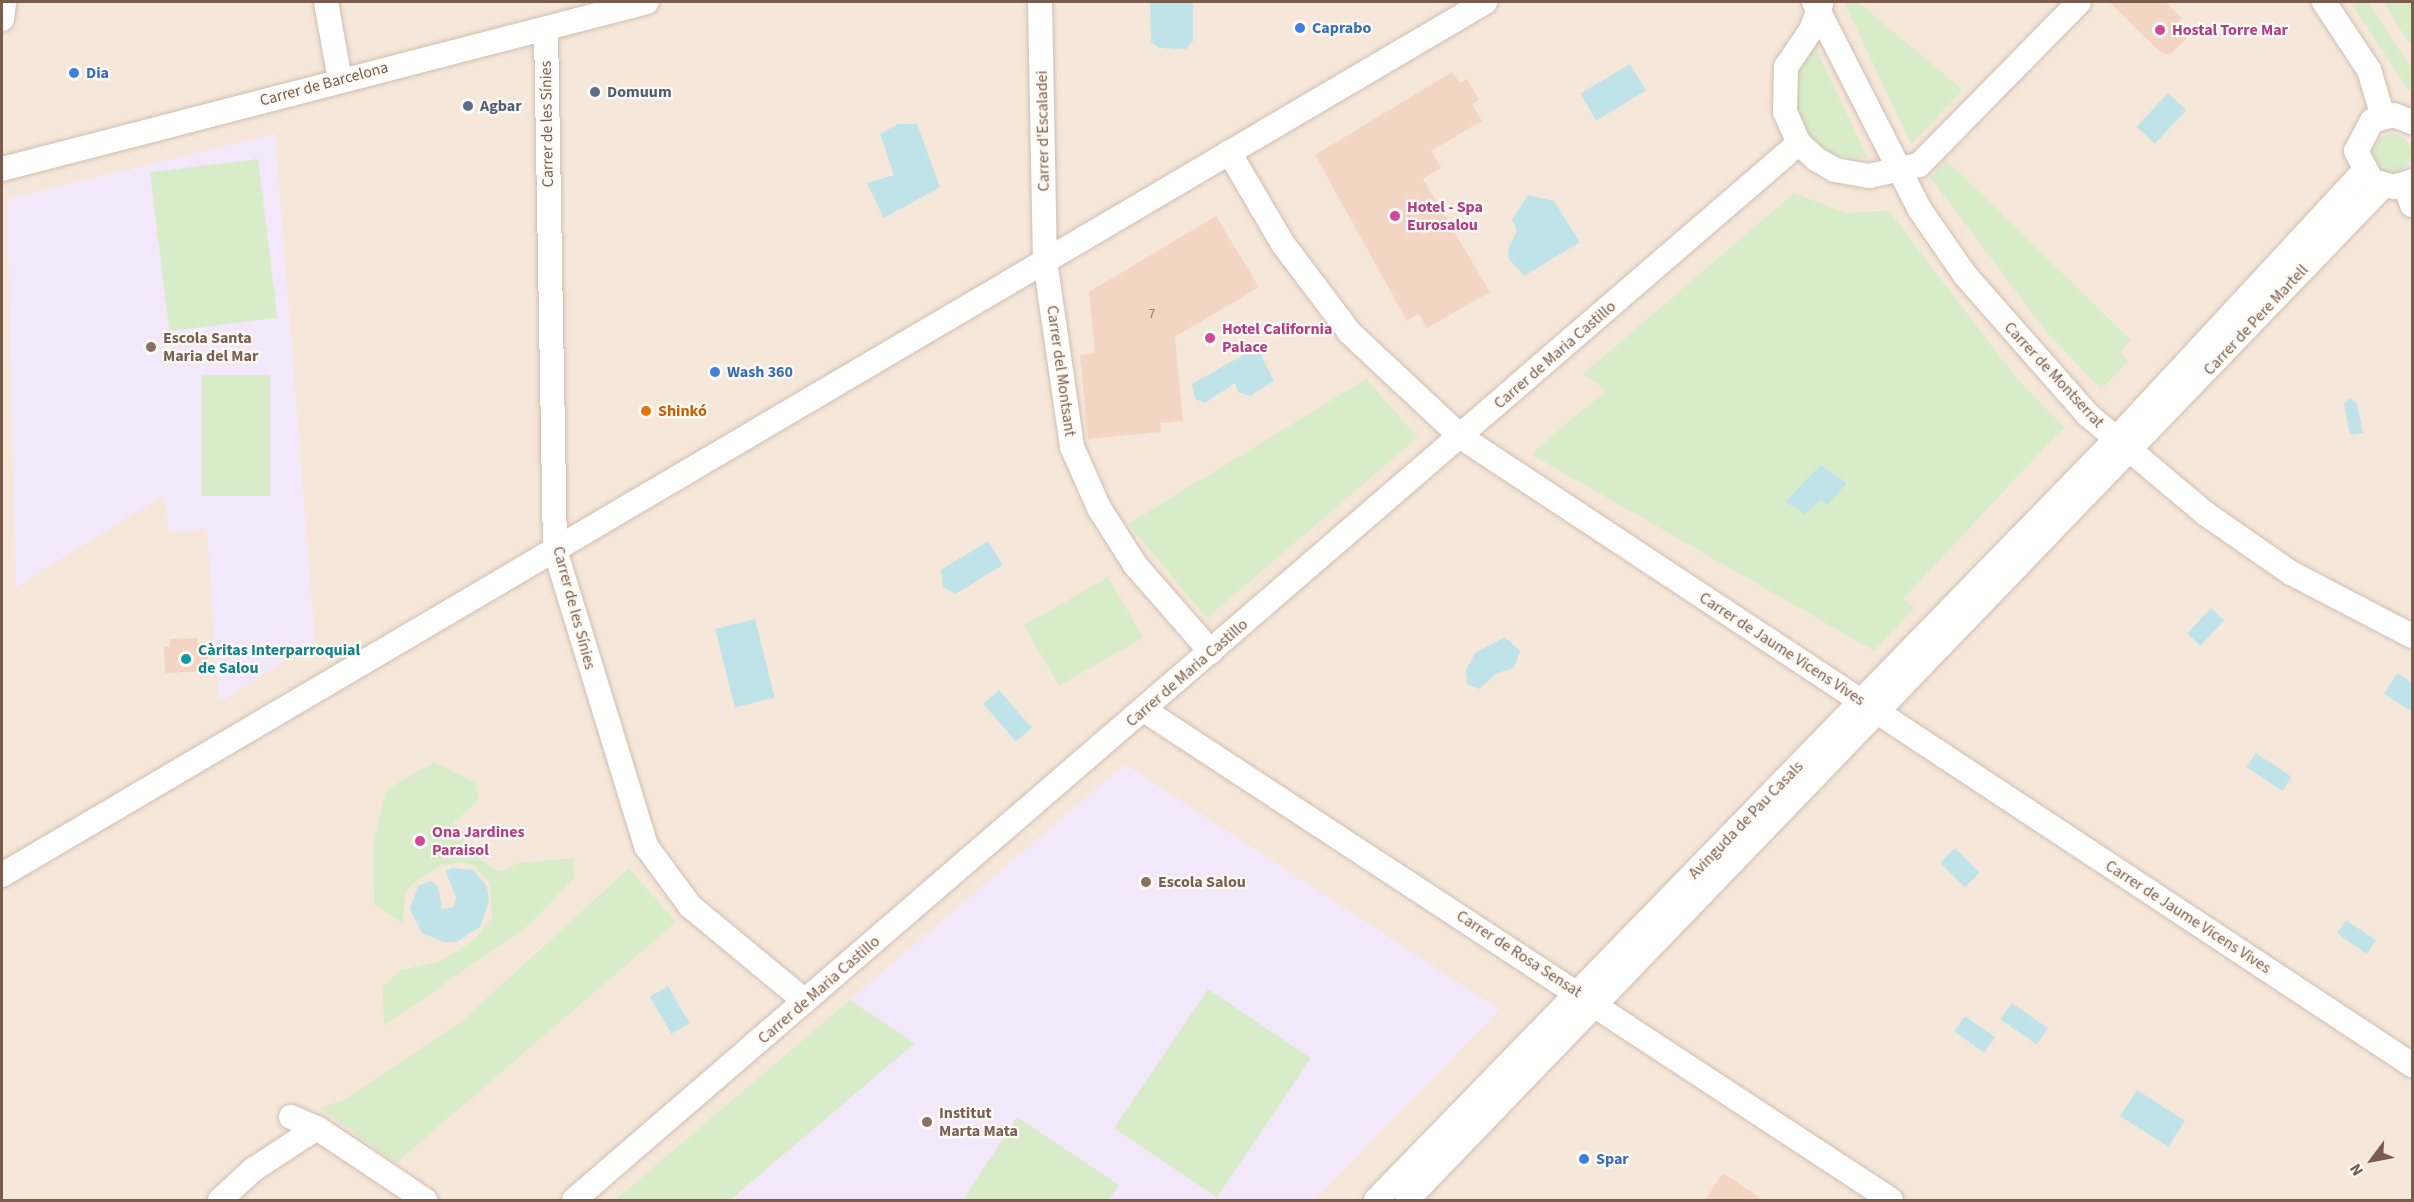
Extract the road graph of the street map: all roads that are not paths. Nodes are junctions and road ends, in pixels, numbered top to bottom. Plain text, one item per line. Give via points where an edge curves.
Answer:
1 (4, 2) edge
2 (326, 2) edge
3 (647, 2) edge
4 (1040, 2) edge
5 (1485, 2) edge
6 (2079, 2) edge
7 (2324, 2) edge
8 (1818, 5) edge
9 (2, 19) edge
10 (546, 29) junction
11 (340, 80) junction
12 (2383, 117) junction
13 (2412, 122) edge
14 (1799, 143) junction
15 (1229, 153) junction
16 (2, 169) edge
17 (1897, 172) junction
18 (2363, 172) junction
19 (2403, 189) edge
20 (1045, 261) junction
21 (1461, 437) junction
22 (2123, 446) junction
23 (555, 550) junction
24 (2412, 636) edge
25 (1211, 652) junction
26 (1870, 707) junction
27 (1144, 710) junction
28 (2, 875) edge
29 (1587, 998) junction
30 (806, 1001) junction
31 (2412, 1065) edge
32 (291, 1117) dead end
33 (317, 1128) junction
34 (220, 1200) edge
35 (425, 1200) edge
36 (574, 1200) edge
37 (1376, 1200) edge
38 (1407, 1200) edge
39 (1891, 1200) edge

1 - 9 street
2 - 11 street
3 - 10 street, Carrer de Barcelona
4 - 20 street, Carrer d'Escaladei
5 - 15 street
6 - 17 street via 1919,165
7 - 12 street via 2369,70
8 - 14 street via 1784,78 1785,112
8 - 17 street, Carrer de Montserrat
10 - 11 street, Carrer de Barcelona
10 - 23 street, Carrer de les Sínies
11 - 16 street, Carrer de Barcelona
12 - 13 street
12 - 18 street via 2358,139
14 - 17 street via 1816,159 1846,174
14 - 21 street, Carrer de Maria Castillo
15 - 20 street
15 - 21 street, Carrer de Jaume Vicens Vives via 1283,244 1350,333
17 - 22 street, Carrer de Montserrat via 1963,272 2023,344
18 - 19 street
18 - 22 street, Carrer de Pere Martell
19 - 22 street, Carrer de Pere Martell
20 - 23 street
20 - 25 street, Carrer del Montsant via 1072,447 1100,508 1136,566
21 - 25 street, Carrer de Maria Castillo
21 - 26 street, Carrer de Jaume Vicens Vives
22 - 24 street, Carrer de Montserrat via 2291,573
22 - 26 street, Avinguda de Pau Casals
23 - 28 street
23 - 30 street, Carrer de les Sínies via 646,846 690,906
25 - 27 street, Carrer de Maria Castillo
26 - 29 street, Avinguda de Pau Casals
26 - 31 street, Carrer de Jaume Vicens Vives
27 - 29 street, Carrer de Rosa Sensat
27 - 30 street, Carrer de Maria Castillo
29 - 37 street, Avinguda de Pau Casals
29 - 38 street, Avinguda de Pau Casals
29 - 39 street, Carrer de Rosa Sensat
30 - 36 street, Carrer de Maria Castillo
32 - 33 street
33 - 34 street via 254,1169
33 - 35 street

